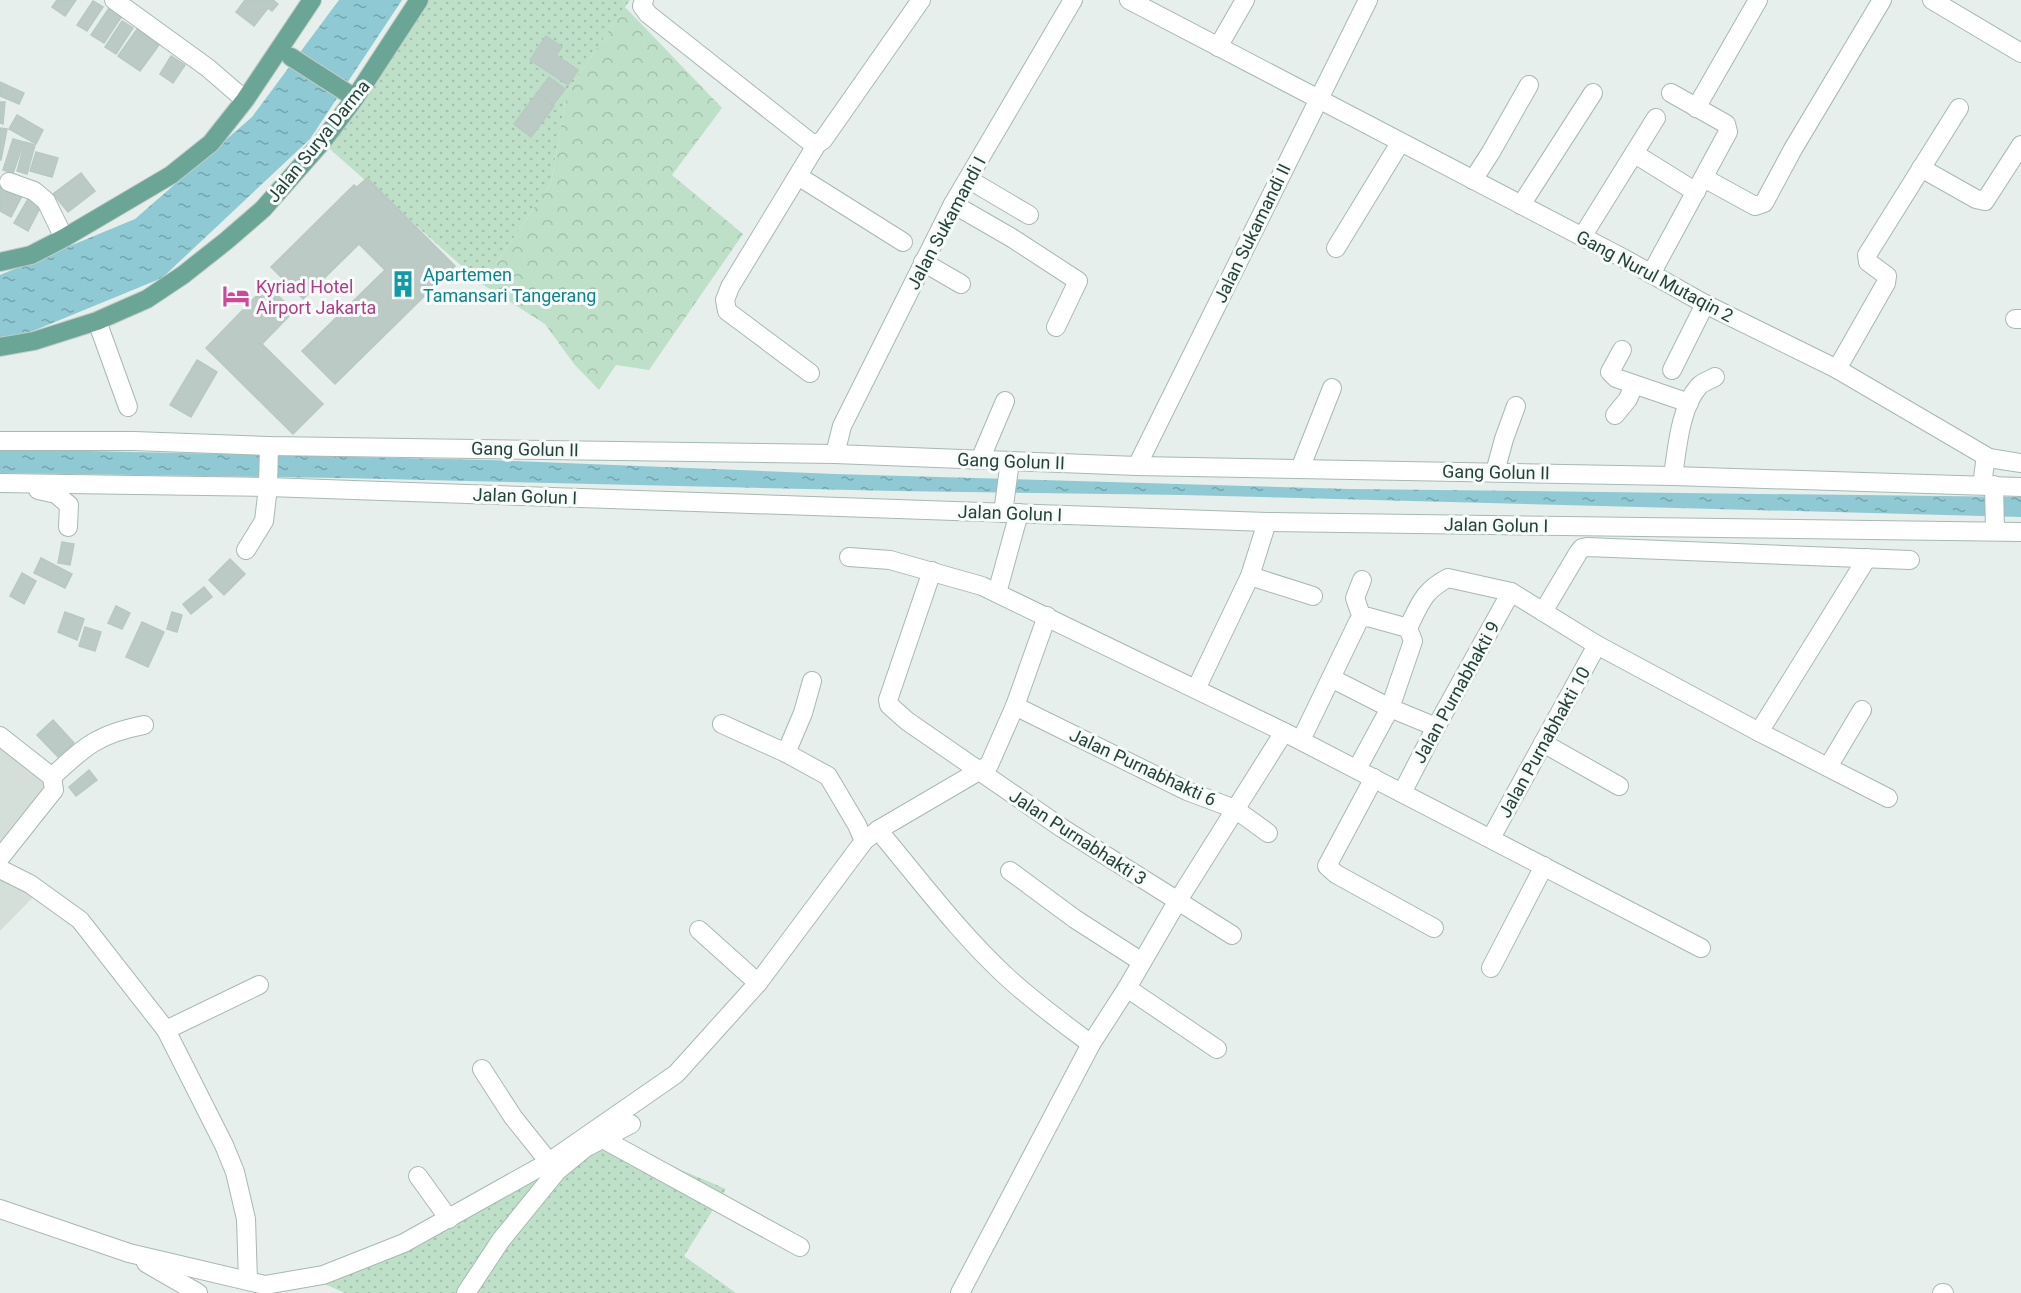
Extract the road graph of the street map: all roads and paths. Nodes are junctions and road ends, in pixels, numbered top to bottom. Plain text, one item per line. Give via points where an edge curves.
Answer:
1 (114, 0) edge
2 (419, 0) edge
3 (644, 0) edge
4 (1073, 0) edge
5 (1129, 0) edge
6 (1245, 0) edge
7 (1368, 0) edge
8 (1758, 0) edge
9 (1882, 0) edge
10 (1932, 0) edge
11 (917, 2) edge
12 (307, 7) edge
13 (1218, 47) junction
14 (2021, 53) edge
15 (293, 58) junction
16 (259, 79) junction
17 (1529, 85) dead end
18 (1593, 93) dead end
19 (1671, 93) dead end
20 (350, 95) junction
21 (1317, 99) junction
22 (245, 100) junction
23 (1696, 108) junction
24 (1959, 108) dead end
25 (1656, 118) dead end
26 (1400, 143) junction
27 (817, 144) junction
28 (2021, 145) edge
29 (1635, 154) junction
30 (1921, 168) junction
31 (798, 176) junction
32 (968, 179) junction
33 (1473, 180) junction
34 (9, 182) dead end
35 (1700, 185) junction
36 (954, 204) junction
37 (1521, 205) junction
38 (1029, 215) dead end
39 (1582, 237) junction
40 (64, 238) junction
41 (903, 242) dead end
42 (1336, 248) dead end
43 (0, 262) edge
44 (923, 262) junction
45 (1652, 274) junction
46 (961, 284) dead end
47 (1705, 304) junction
48 (97, 321) junction
49 (1056, 327) dead end
50 (0, 347) edge
51 (1622, 350) dead end
52 (1837, 369) junction
53 (1672, 370) dead end
54 (810, 373) dead end
55 (1715, 377) dead end
56 (1634, 385) junction
57 (1332, 388) dead end
58 (1005, 400) dead end
59 (1689, 403) junction
60 (1516, 406) dead end
61 (128, 407) dead end
62 (1615, 415) dead end
63 (0, 441) edge
64 (268, 448) junction
65 (835, 453) junction
66 (1989, 458) junction
67 (980, 460) junction
68 (2021, 464) edge
69 (1010, 466) junction
70 (1137, 466) junction
71 (1300, 469) junction
72 (1495, 472) junction
73 (1673, 476) junction
74 (0, 483) edge
75 (34, 484) junction
76 (268, 484) junction
77 (2021, 487) edge
78 (1990, 489) junction
79 (1009, 507) junction
80 (1268, 522) junction
81 (68, 527) dead end
82 (1995, 528) junction
83 (2021, 532) edge
84 (246, 550) dead end
85 (849, 557) dead end
86 (1867, 558) junction
87 (1910, 560) dead end
88 (932, 571) junction
89 (1250, 576) junction
90 (1362, 580) dead end
91 (1511, 592) junction
92 (997, 593) junction
93 (1313, 596) dead end
94 (1544, 612) junction
95 (1047, 616) junction
96 (1362, 618) junction
97 (1408, 628) junction
98 (1597, 645) junction
99 (1331, 678) junction
100 (812, 681) dead end
101 (1196, 689) junction
102 (1015, 706) junction
103 (1390, 708) junction
104 (1862, 710) dead end
105 (722, 724) dead end
106 (144, 725) dead end
107 (1436, 727) junction
108 (1284, 732) junction
109 (1759, 732) junction
110 (0, 736) edge
111 (1301, 740) junction
112 (1543, 743) junction
113 (786, 753) junction
114 (1828, 767) junction
115 (1357, 769) junction
116 (981, 771) junction
117 (52, 777) junction
118 (1374, 778) junction
119 (1619, 786) dead end
120 (1402, 793) junction
121 (1888, 798) dead end
122 (1235, 809) junction
123 (1268, 833) dead end
124 (871, 835) junction
125 (1491, 838) junction
126 (0, 858) edge
127 (1544, 866) junction
128 (0, 869) edge
129 (1010, 871) dead end
130 (1177, 902) junction
131 (1434, 928) dead end
132 (699, 930) dead end
133 (1232, 935) dead end
134 (1701, 948) dead end
135 (1142, 962) junction
136 (1491, 968) dead end
137 (758, 983) junction
138 (259, 985) dead end
139 (1127, 988) junction
140 (166, 1030) junction
141 (1091, 1044) junction
142 (1217, 1049) dead end
143 (482, 1069) dead end
144 (631, 1124) dead end
145 (603, 1139) junction
146 (549, 1162) junction
147 (418, 1176) dead end
148 (0, 1209) edge
149 (449, 1219) junction
150 (800, 1247) dead end
151 (129, 1253) junction
152 (248, 1281) junction
153 (198, 1293) edge
154 (466, 1293) edge
155 (960, 1293) edge

1 - 22 street
2 - 20 main road, Jalan Surya Darma
3 - 27 street via 642,6 648,14
4 - 32 street, Jalan Sukamandi I
5 - 13 street, Gang Nurul Mutaqin 2
6 - 13 street
7 - 21 street, Jalan Sukamandi II
8 - 23 street
9 - 35 street via 1764,202 1755,206
10 - 14 street
11 - 27 street
12 - 15 main road via 292,44
12 - 16 main road
13 - 21 street, Gang Nurul Mutaqin 2
15 - 16 main road via 277,64
15 - 20 main road
16 - 22 main road
17 - 33 street
18 - 37 street
19 - 23 street
20 - 48 main road, Jalan Surya Darma via 314,151 263,209 183,275 147,299
21 - 26 street, Gang Nurul Mutaqin 2
21 - 70 street, Jalan Sukamandi II
22 - 40 main road via 211,143 171,175
23 - 35 street via 1728,128
24 - 30 street
25 - 29 street
26 - 33 street, Gang Nurul Mutaqin 2
26 - 42 street
27 - 31 street
28 - 30 street via 1985,201
29 - 35 street
29 - 39 street
30 - 52 street via 1867,255 1868,262 1887,276 1886,283
31 - 41 street
31 - 54 street via 724,300 727,311
32 - 36 street, Jalan Sukamandi I
32 - 38 street
33 - 37 street, Gang Nurul Mutaqin 2
34 - 40 street via 46,201
35 - 45 street
36 - 44 street, Jalan Sukamandi I
36 - 49 street via 1078,281
37 - 39 street, Gang Nurul Mutaqin 2
39 - 45 street, Gang Nurul Mutaqin 2
40 - 43 main road via 31,255
44 - 46 street
44 - 65 street, Jalan Sukamandi I via 842,426
45 - 47 street, Gang Nurul Mutaqin 2
47 - 52 street, Gang Nurul Mutaqin 2
47 - 53 street
48 - 50 main road, Jalan Surya Darma via 34,341
48 - 61 street
51 - 56 street via 1610,372
52 - 66 street, Gang Nurul Mutaqin 2
55 - 59 street via 1699,386
56 - 59 street
56 - 62 street
57 - 71 street
58 - 67 street
59 - 73 street
60 - 72 street
63 - 64 street, Gang Golun II via 134,441
64 - 65 street, Gang Golun II
64 - 76 street
65 - 67 street, Gang Golun II
66 - 68 street, Gang Nurul Mutaqin 2
66 - 78 street via 1985,463
67 - 69 street, Gang Golun II
69 - 70 street, Gang Golun II
69 - 79 street
70 - 71 street, Gang Golun II
71 - 72 street, Gang Golun II
72 - 73 street, Gang Golun II
73 - 78 street, Gang Golun II
74 - 75 street, Jalan Golun I
75 - 76 street, Jalan Golun I
75 - 81 street via 40,492 56,494 69,505
76 - 79 street, Jalan Golun I
76 - 84 street via 264,521
77 - 78 street, Gang Golun II
78 - 82 street
79 - 80 street, Jalan Golun I
79 - 92 street
80 - 82 street, Jalan Golun I
80 - 89 street
82 - 83 street, Jalan Golun I
85 - 88 street via 890,560
86 - 87 street
86 - 94 street via 1587,547 1578,552
86 - 109 street
88 - 92 street
88 - 116 street, Jalan Purnabhakti 3 via 889,705
89 - 93 street
89 - 101 street
90 - 96 street via 1355,598
91 - 94 street
91 - 97 street via 1448,578 1424,596
91 - 107 street, Jalan Purnabhakti 9
92 - 95 street
94 - 98 street
95 - 101 street
95 - 102 street
96 - 97 street
96 - 99 street
97 - 103 street via 1413,641
98 - 109 street
98 - 112 street, Jalan Purnabhakti 10
99 - 103 street
99 - 111 street
100 - 113 street
101 - 108 street
102 - 116 street via 989,765
102 - 122 street, Jalan Purnabhakti 6 via 1187,791
103 - 107 street
103 - 115 street
104 - 114 street
105 - 113 street
106 - 117 street via 118,730 90,744
107 - 120 street, Jalan Purnabhakti 9
108 - 111 street
108 - 122 street
109 - 114 street
110 - 117 street
111 - 115 street
112 - 119 street
112 - 125 street, Jalan Purnabhakti 10
113 - 124 street via 828,776 857,825
114 - 121 street
115 - 118 street
116 - 124 street
116 - 130 street, Jalan Purnabhakti 3
117 - 126 street via 54,791
118 - 120 street
118 - 131 street via 1327,866
120 - 125 street
122 - 123 street, Jalan Purnabhakti 6
122 - 130 street
124 - 137 street
124 - 141 street via 1000,971
125 - 127 street
127 - 134 street
127 - 136 street
128 - 140 street via 30,884 80,920
129 - 135 street via 1075,920
130 - 133 street, Jalan Purnabhakti 3
130 - 135 street
132 - 137 street
135 - 139 street
137 - 146 street via 676,1074
138 - 140 street
139 - 141 street
139 - 142 street
140 - 152 street via 235,1172 246,1219
141 - 155 street
143 - 146 street
144 - 145 street
145 - 150 street
145 - 154 street via 557,1171 501,1240
146 - 149 street
147 - 149 street
148 - 151 street
149 - 152 street via 404,1243 323,1275 265,1285
151 - 152 street
151 - 153 street

